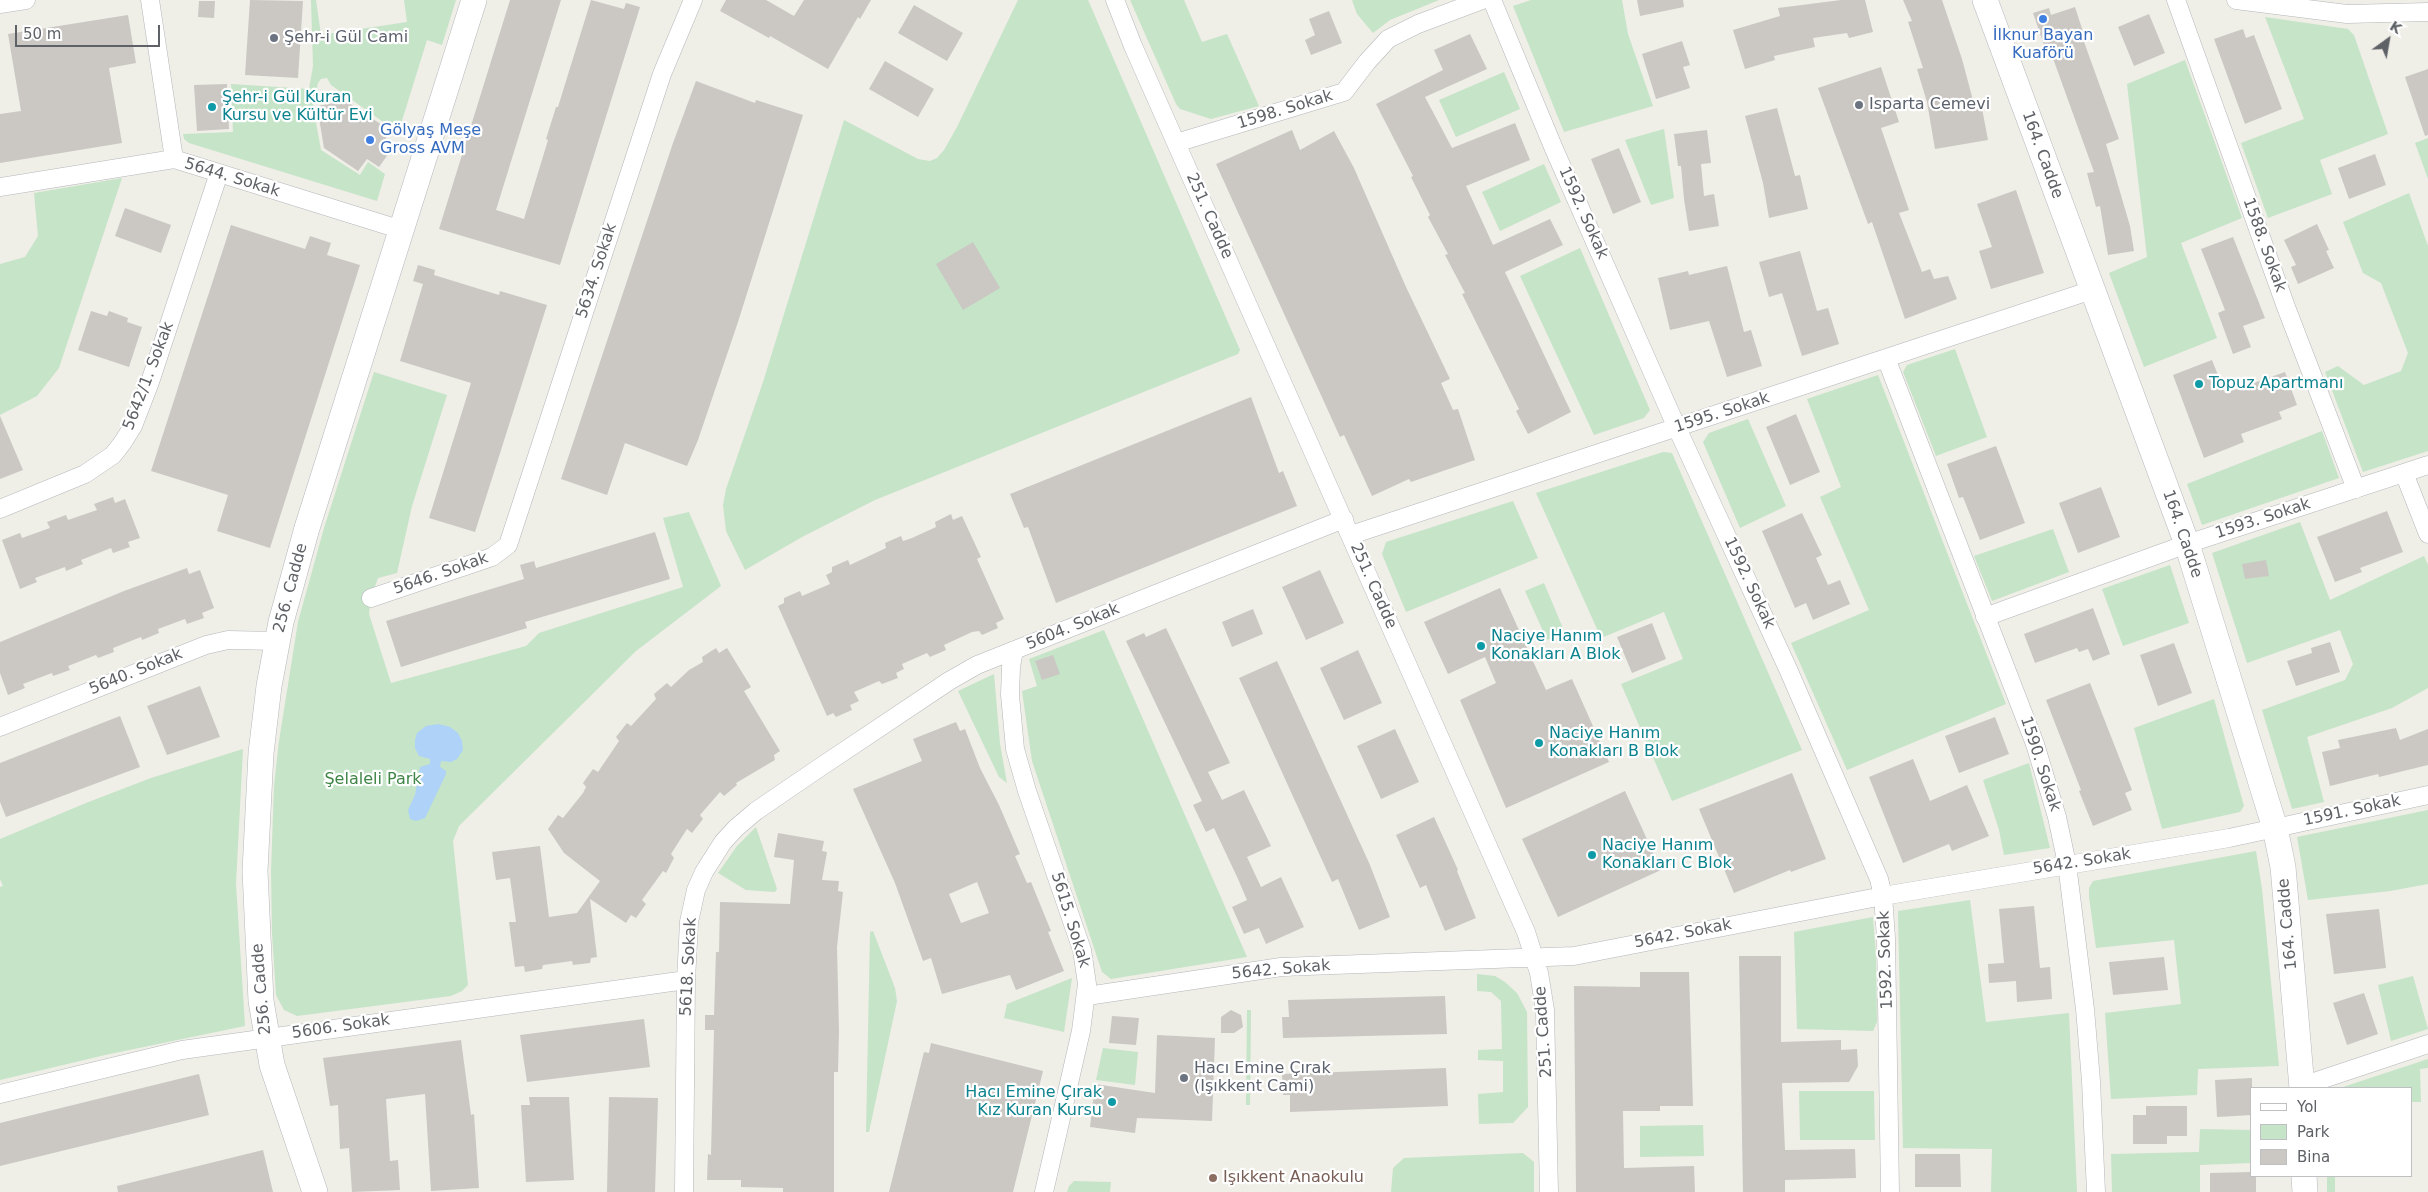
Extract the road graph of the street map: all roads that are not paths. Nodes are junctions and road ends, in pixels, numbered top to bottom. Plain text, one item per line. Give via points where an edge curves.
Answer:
1 (26, 0) edge
2 (150, 0) edge
3 (474, 0) edge
4 (693, 0) edge
5 (1115, 0) edge
6 (1482, 0) edge
7 (1492, 0) edge
8 (1984, 0) edge
9 (2176, 0) edge
10 (2236, 0) edge
11 (0, 4) edge
12 (2428, 12) edge
13 (1176, 143) junction
14 (174, 159) junction
15 (219, 174) junction
16 (0, 188) edge
17 (402, 230) junction
18 (2092, 290) junction
19 (1886, 358) junction
20 (1677, 428) junction
21 (2428, 465) edge
22 (2404, 473) junction
23 (2356, 489) junction
24 (0, 509) edge
25 (1344, 518) junction
26 (2428, 534) edge
27 (1351, 535) junction
28 (2187, 544) junction
29 (508, 545) joint
30 (371, 598) dead end
31 (1985, 617) junction
32 (277, 641) junction
33 (1014, 650) junction
34 (0, 727) edge
35 (819, 768) joint
36 (2428, 795) edge
37 (2275, 828) junction
38 (2067, 864) junction
39 (1883, 896) junction
40 (1535, 958) junction
41 (686, 980) junction
42 (1087, 996) junction
43 (266, 1038) junction
44 (2428, 1044) edge
45 (2302, 1087) edge
46 (0, 1094) edge
47 (2304, 1177) edge
48 (316, 1192) edge
49 (684, 1192) edge
50 (1044, 1192) edge
51 (1549, 1192) edge
52 (1890, 1192) edge
53 (2096, 1192) edge
54 (2305, 1192) edge

1 - 11 street
2 - 14 street
3 - 17 street, 256. Cadde
4 - 29 street, 5634. Sokak via 662,74
5 - 13 street, 251. Cadde
6 - 13 street, 1598. Sokak via 1388,39 1344,92
7 - 20 street, 1592. Sokak
8 - 18 street, 164. Cadde
9 - 23 street, 1588. Sokak
10 - 12 street via 2347,14
13 - 25 street, 251. Cadde
14 - 15 street, 5644. Sokak
14 - 16 street, 5644. Sokak
15 - 17 street, 5644. Sokak
15 - 24 street, 5642/1. Sokak via 150,382 133,426 123,442 113,455 85,474
17 - 32 street, 256. Cadde via 307,528
18 - 19 street, 1595. Sokak
18 - 28 street, 164. Cadde
19 - 20 street, 1595. Sokak
19 - 31 street, 1590. Sokak
20 - 27 street, 1595. Sokak
20 - 39 street, 1592. Sokak via 1788,669 1879,879
21 - 22 street, 1593. Sokak
22 - 23 street, 1593. Sokak
22 - 26 street
23 - 28 street, 1593. Sokak
25 - 27 street, 251. Cadde
25 - 33 street, 5604. Sokak
27 - 40 street, 251. Cadde via 1516,908
28 - 31 street, 1593. Sokak
28 - 37 street, 164. Cadde
29 - 30 street, 5646. Sokak via 492,557
31 - 38 street, 1590. Sokak via 2045,774
32 - 34 street, 5640. Sokak via 228,640 206,645
32 - 43 street, 256. Cadde via 261,753 255,871
33 - 35 street, 5604. Sokak via 949,681
33 - 42 street, 5615. Sokak via 1010,696 1016,749 1027,791 1082,950
35 - 41 street, 5618. Sokak via 756,811 713,856 692,902
36 - 37 street, 1591. Sokak
37 - 38 street, 5642. Sokak
37 - 45 street, 164. Cadde via 2285,885
38 - 39 street, 5642. Sokak
38 - 53 street, 1590. Sokak via 2085,1010
39 - 40 street, 5642. Sokak via 1574,956
39 - 52 street, 1592. Sokak via 1889,1023
40 - 42 street, 5642. Sokak via 1281,967
40 - 51 street, 251. Cadde via 1545,1010
41 - 43 street, 5606. Sokak
41 - 49 street, 5618. Sokak
42 - 50 street, 5615. Sokak
43 - 46 street, 5606. Sokak via 182,1050
43 - 48 street, 256. Cadde via 272,1065
44 - 45 street
47 - 54 street

